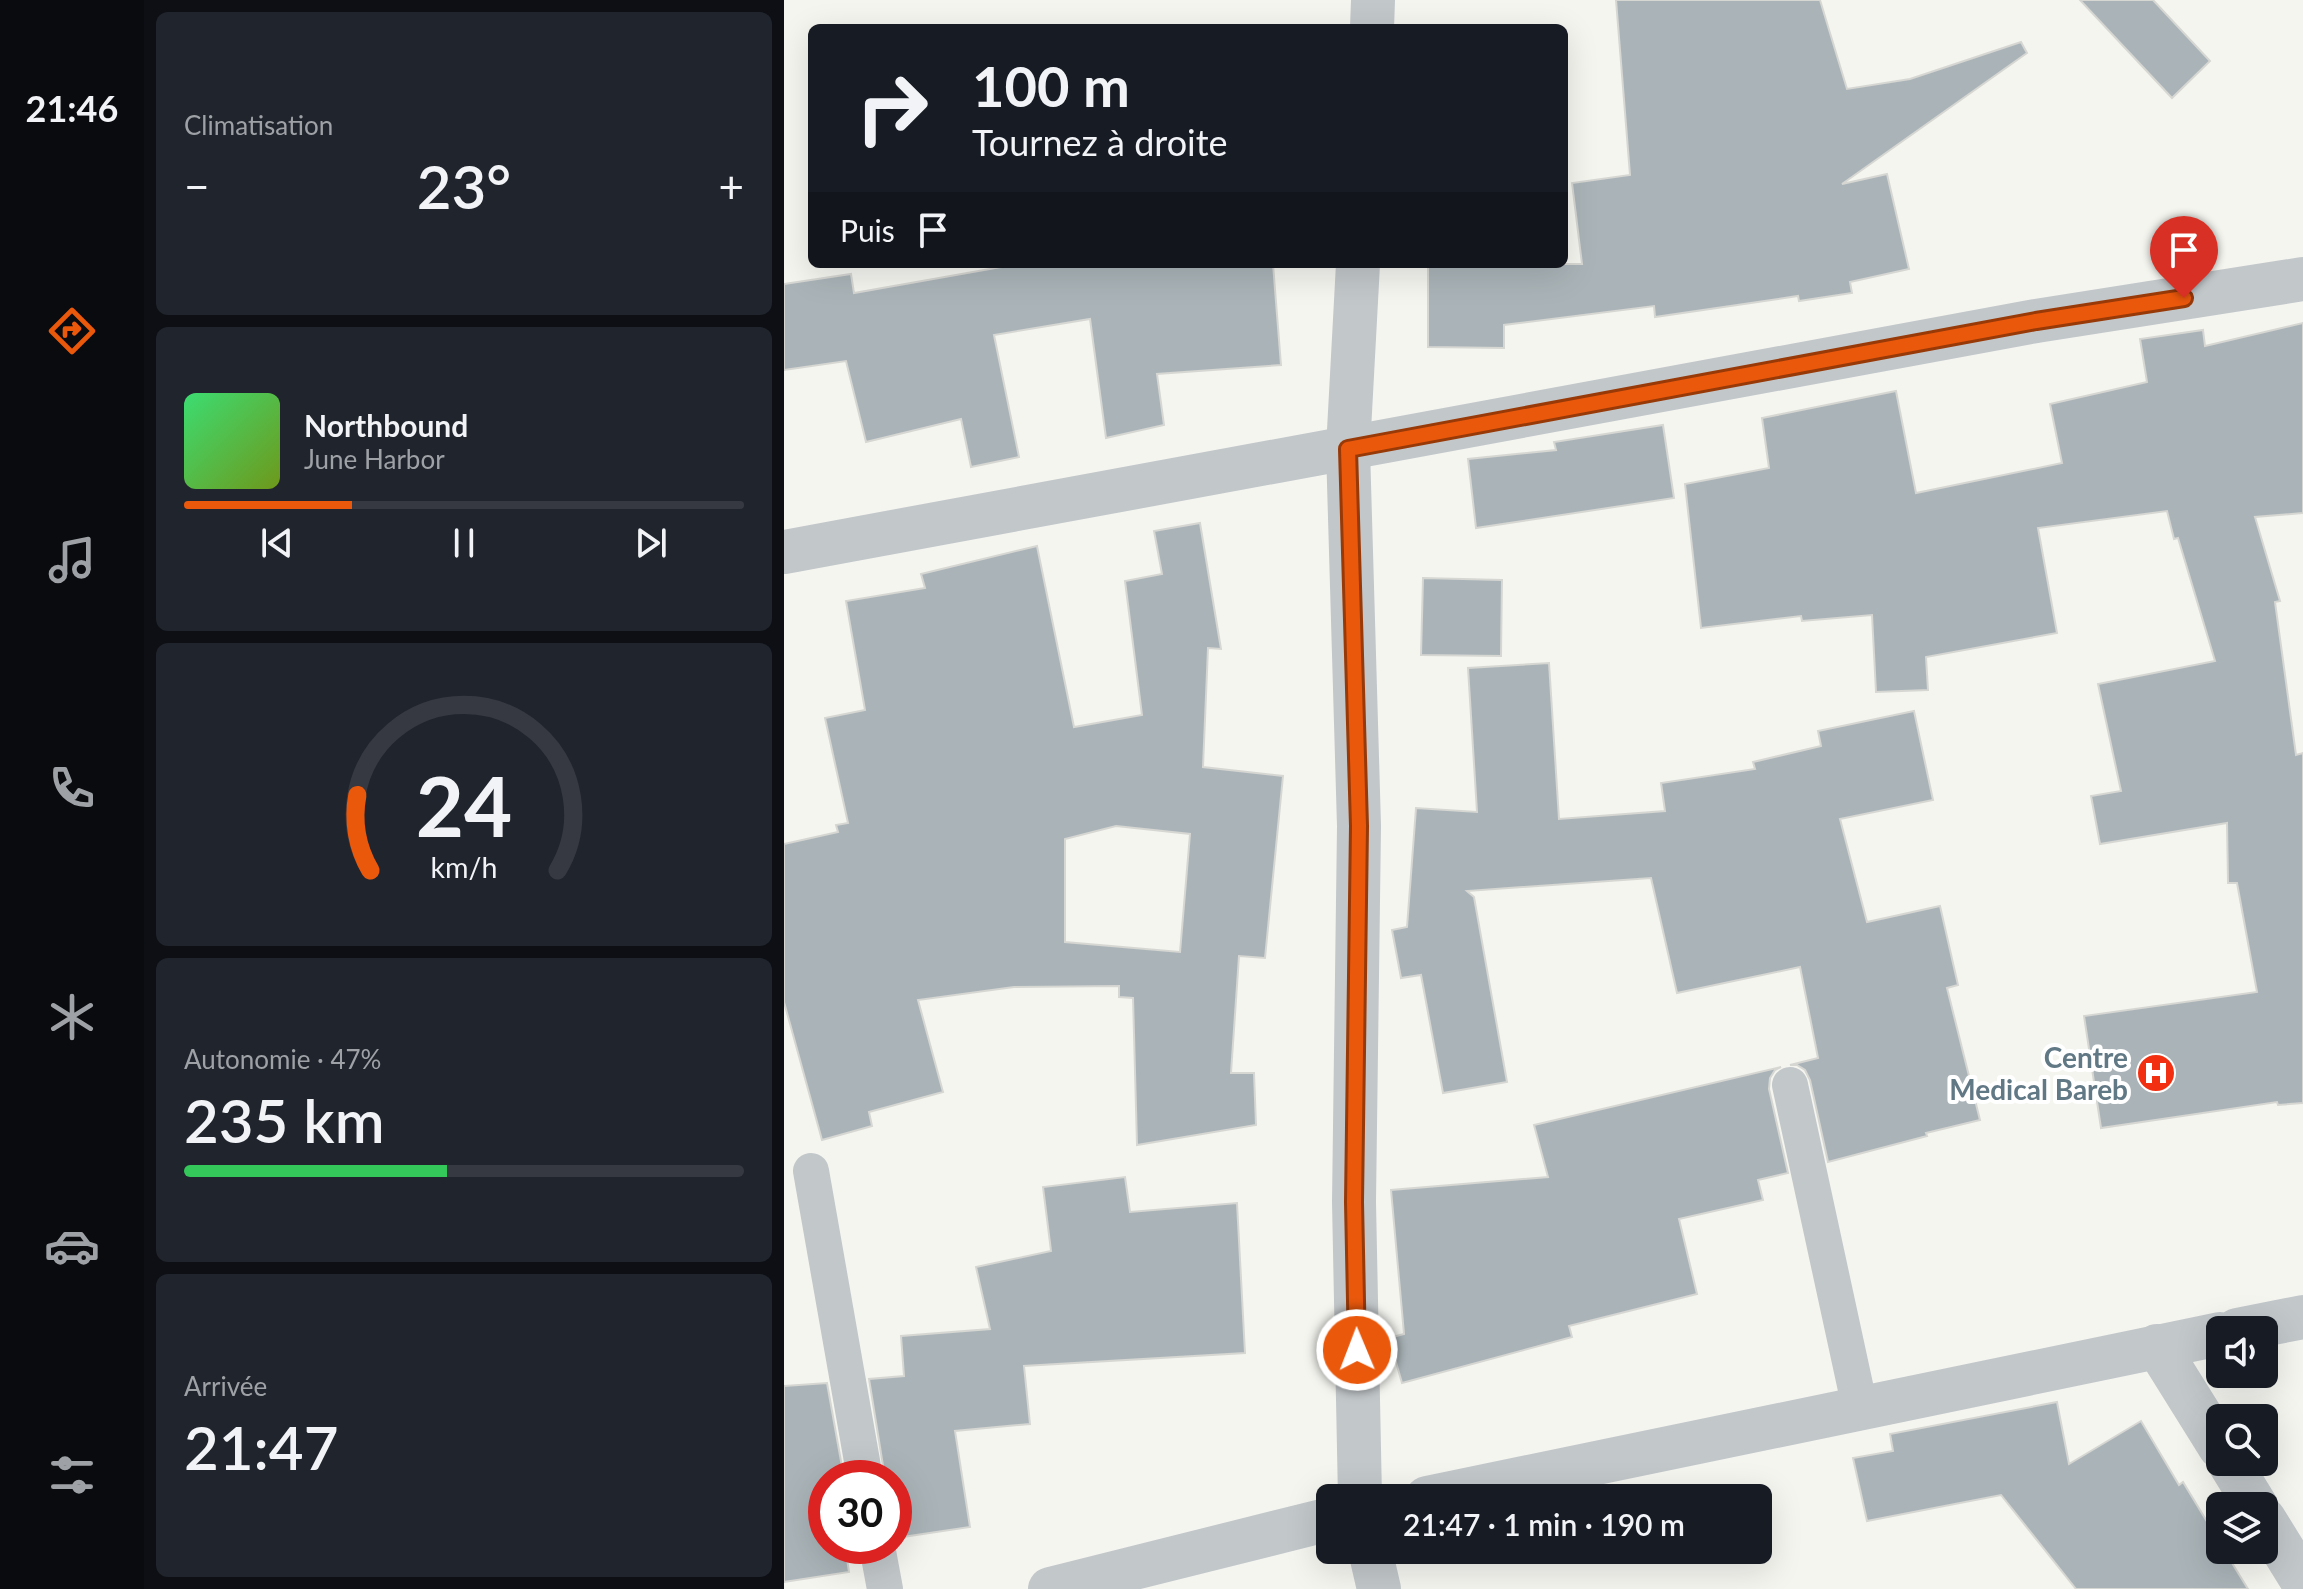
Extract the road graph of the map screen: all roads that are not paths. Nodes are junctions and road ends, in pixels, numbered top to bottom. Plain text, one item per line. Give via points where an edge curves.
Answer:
1 (1373, 0) edge
2 (1372, 24) edge
3 (1358, 268) edge
4 (2303, 279) edge
5 (1348, 449) junction
6 (784, 552) edge
7 (1790, 1085) dead end
8 (811, 1171) dead end
9 (2303, 1317) edge
10 (2278, 1322) edge
11 (2206, 1337) edge
12 (2157, 1346) junction
13 (1860, 1408) junction
14 (2206, 1425) edge
15 (862, 1460) edge
16 (1360, 1484) edge
17 (1494, 1484) edge
18 (1316, 1522) edge
19 (2278, 1542) edge
20 (880, 1564) edge
21 (1373, 1564) edge
22 (2303, 1582) edge
23 (885, 1589) edge
24 (1050, 1589) edge
25 (1379, 1589) edge

1 - 2 street
3 - 5 street
4 - 5 street via 2036,321
5 - 6 street
5 - 16 street via 1359,826 1354,1202
7 - 13 lane
8 - 15 lane
9 - 10 street
11 - 12 street
12 - 13 street
12 - 14 street
13 - 17 street
18 - 24 street
19 - 22 street
20 - 23 lane
21 - 25 street

